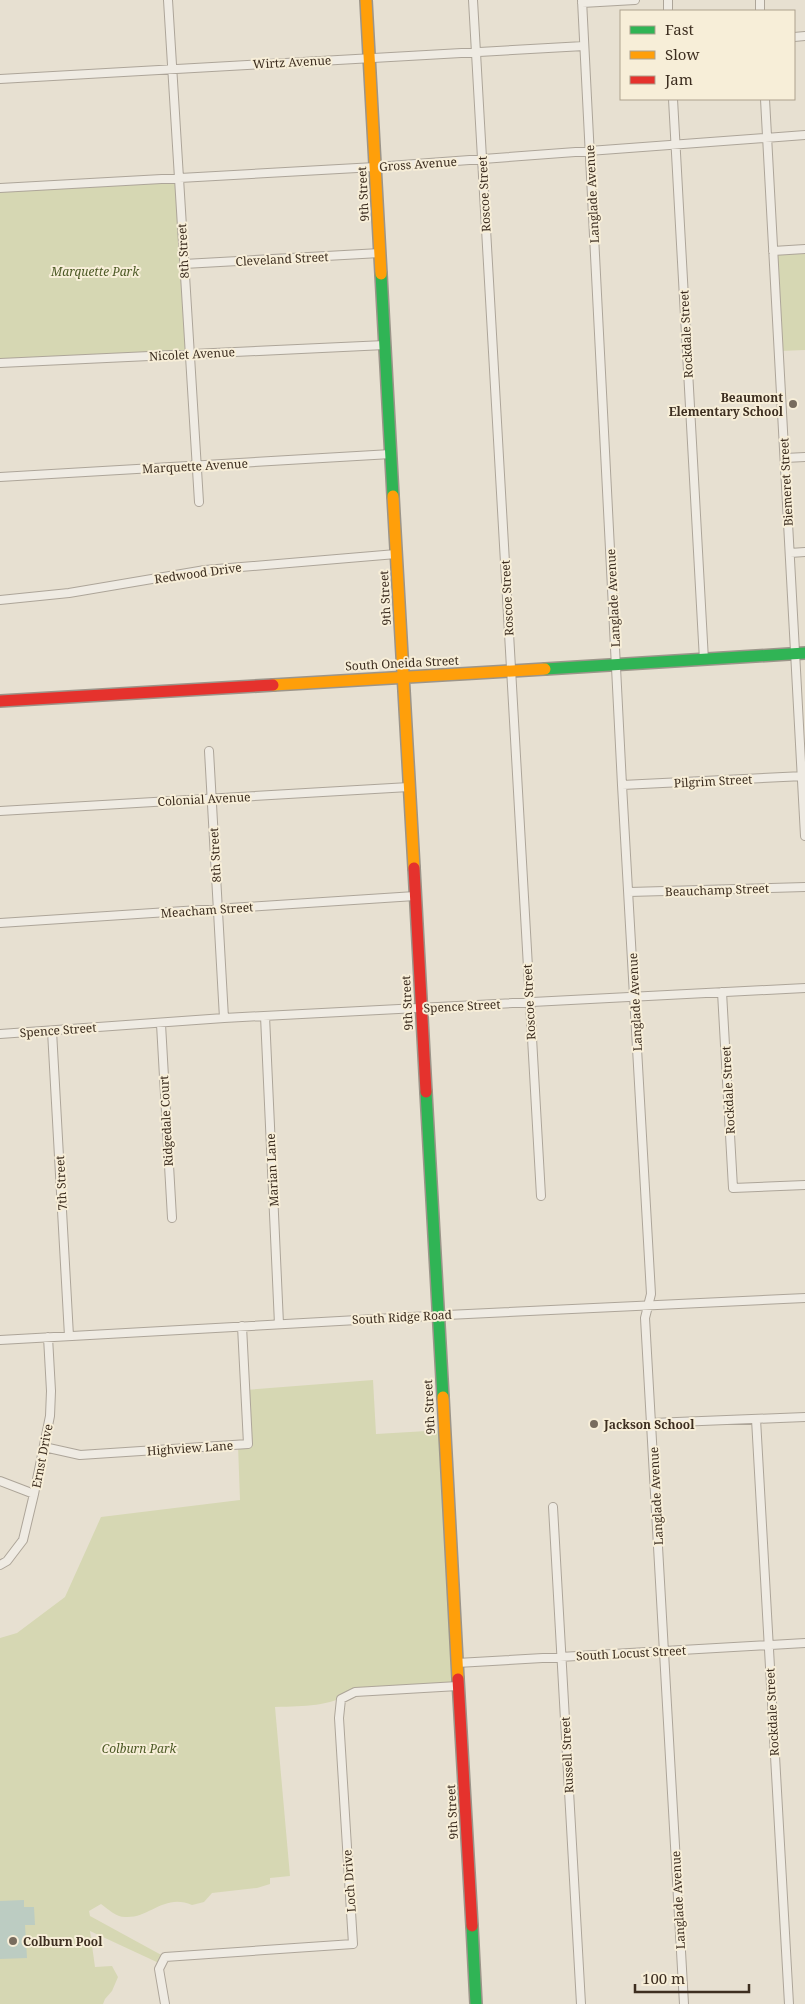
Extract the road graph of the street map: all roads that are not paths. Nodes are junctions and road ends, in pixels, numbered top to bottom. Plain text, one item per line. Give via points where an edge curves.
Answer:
1 (168, 0) edge
2 (366, 0) edge
3 (474, 0) edge
4 (635, 0) edge
5 (582, 2) edge
6 (584, 46) junction
7 (476, 52) junction
8 (369, 57) junction
9 (172, 69) junction
10 (0, 79) edge
11 (673, 100) edge
12 (765, 100) edge
13 (805, 135) edge
14 (767, 136) junction
15 (676, 144) junction
16 (590, 150) junction
17 (482, 159) junction
18 (375, 167) junction
19 (179, 178) junction
20 (0, 188) edge
21 (805, 249) edge
22 (773, 251) junction
23 (380, 253) junction
24 (184, 264) junction
25 (385, 345) junction
26 (189, 354) junction
27 (0, 364) edge
28 (391, 454) junction
29 (805, 457) edge
30 (785, 458) junction
31 (197, 465) junction
32 (0, 477) edge
33 (199, 502) dead end
34 (805, 552) edge
35 (790, 553) junction
36 (396, 554) junction
37 (0, 600) edge
38 (800, 654) edge
39 (704, 660) junction
40 (616, 666) junction
41 (510, 671) junction
42 (403, 676) junction
43 (0, 701) edge
44 (209, 751) dead end
45 (803, 776) edge
46 (622, 785) junction
47 (409, 787) junction
48 (212, 798) junction
49 (0, 811) edge
50 (805, 836) edge
51 (805, 887) edge
52 (629, 892) junction
53 (415, 896) junction
54 (218, 909) junction
55 (0, 923) edge
56 (805, 988) edge
57 (722, 992) junction
58 (635, 997) junction
59 (529, 1002) junction
60 (421, 1008) junction
61 (265, 1016) junction
62 (224, 1018) junction
63 (160, 1024) junction
64 (52, 1030) junction
65 (0, 1034) edge
66 (805, 1185) edge
67 (541, 1196) dead end
68 (172, 1218) dead end
69 (805, 1298) edge
70 (648, 1305) junction
71 (438, 1315) junction
72 (279, 1324) junction
73 (242, 1326) junction
74 (69, 1336) junction
75 (48, 1337) junction
76 (0, 1340) edge
77 (805, 1418) edge
78 (756, 1419) junction
79 (652, 1424) junction
80 (44, 1447) junction
81 (0, 1482) edge
82 (34, 1494) junction
83 (553, 1507) dead end
84 (0, 1566) edge
85 (805, 1643) edge
86 (769, 1644) junction
87 (665, 1651) junction
88 (562, 1657) junction
89 (457, 1663) junction
90 (458, 1686) junction
91 (165, 2004) edge
92 (476, 2004) edge
93 (581, 2004) edge
94 (684, 2004) edge
95 (788, 2004) edge

1 - 9 street, 8th Street
2 - 8 street, 9th Street
3 - 7 street, Roscoe Street
4 - 5 street
5 - 6 street, Langlade Avenue
6 - 7 street, Wirtz Avenue
6 - 16 street, Langlade Avenue
7 - 8 street, Wirtz Avenue
7 - 17 street, Roscoe Street
8 - 9 street, Wirtz Avenue
8 - 18 street, 9th Street
9 - 10 street, Wirtz Avenue
9 - 19 street, 8th Street
11 - 15 street, Rockdale Street
12 - 14 street, Biemeret Street
13 - 14 street, Gross Avenue
14 - 15 street, Gross Avenue
14 - 22 street, Biemeret Street
15 - 16 street, Gross Avenue
15 - 39 street, Rockdale Street
16 - 17 street, Gross Avenue
16 - 40 street, Langlade Avenue
17 - 18 street, Gross Avenue
17 - 41 street, Roscoe Street
18 - 19 street, Gross Avenue
18 - 23 street, 9th Street
19 - 20 street, Gross Avenue
19 - 24 street, 8th Street
21 - 22 street
22 - 30 street, Biemeret Street
23 - 24 street, Cleveland Street
23 - 25 street, 9th Street
24 - 26 street, 8th Street
25 - 26 street, Nicolet Avenue
25 - 28 street, 9th Street
26 - 27 street, Nicolet Avenue
26 - 31 street, 8th Street
28 - 31 street, Marquette Avenue
28 - 36 street, 9th Street
29 - 30 street
30 - 35 street, Biemeret Street
31 - 32 street, Marquette Avenue
31 - 33 street, 8th Street
34 - 35 street
35 - 38 street, Biemeret Street
36 - 37 street, Redwood Drive via 205,570 69,593
36 - 42 street, 9th Street
38 - 39 street, South Oneida Street
38 - 45 street, Biemeret Street
39 - 40 street, South Oneida Street
40 - 41 street, South Oneida Street
40 - 46 street, Langlade Avenue
41 - 42 street, South Oneida Street
41 - 59 street, Roscoe Street
42 - 43 street, South Oneida Street
42 - 47 street, 9th Street
44 - 48 street, 8th Street
45 - 46 street, Pilgrim Street
45 - 50 street, Biemeret Street
46 - 52 street, Langlade Avenue
47 - 48 street, Colonial Avenue
47 - 53 street, 9th Street
48 - 49 street, Colonial Avenue
48 - 54 street, 8th Street
51 - 52 street, Beauchamp Street
52 - 58 street, Langlade Avenue
53 - 54 street, Meacham Street
53 - 60 street, 9th Street
54 - 55 street, Meacham Street
54 - 62 street, 8th Street
56 - 57 street, Spence Street
57 - 58 street, Spence Street
57 - 66 street, Rockdale Street via 733,1188
58 - 59 street, Spence Street
58 - 70 street, Langlade Avenue via 651,1294
59 - 60 street, Spence Street
59 - 67 street, Roscoe Street
60 - 61 street, Spence Street
60 - 71 street, 9th Street
61 - 62 street, Spence Street
61 - 72 street, Marian Lane
62 - 63 street, Spence Street
63 - 64 street, Spence Street
63 - 68 street, Ridgedale Court
64 - 65 street, Spence Street
64 - 74 street, 7th Street
69 - 70 street, South Ridge Road
70 - 71 street, South Ridge Road
70 - 79 street, Langlade Avenue via 645,1318
71 - 72 street, South Ridge Road
71 - 89 street, 9th Street
72 - 73 street, South Ridge Road
73 - 74 street, South Ridge Road
73 - 80 street, Highview Lane via 248,1444 80,1455
74 - 75 street, South Ridge Road
75 - 76 street, South Ridge Road
75 - 80 street, Ernst Drive via 51,1391
77 - 78 street
78 - 79 street
78 - 86 street, Rockdale Street
79 - 87 street, Langlade Avenue
80 - 82 street, Ernst Drive
81 - 82 street
82 - 84 street, Ernst Drive via 23,1540
83 - 88 street, Russell Street
85 - 86 street, South Locust Street
86 - 87 street, South Locust Street
86 - 95 street, Rockdale Street
87 - 88 street, South Locust Street
87 - 94 street, Langlade Avenue
88 - 89 street, South Locust Street
88 - 93 street, Russell Street
89 - 90 street, 9th Street
90 - 91 street, Loch Drive via 355,1692 341,1699 339,1718 353,1944 165,1957 159,1969
90 - 92 street, 9th Street

